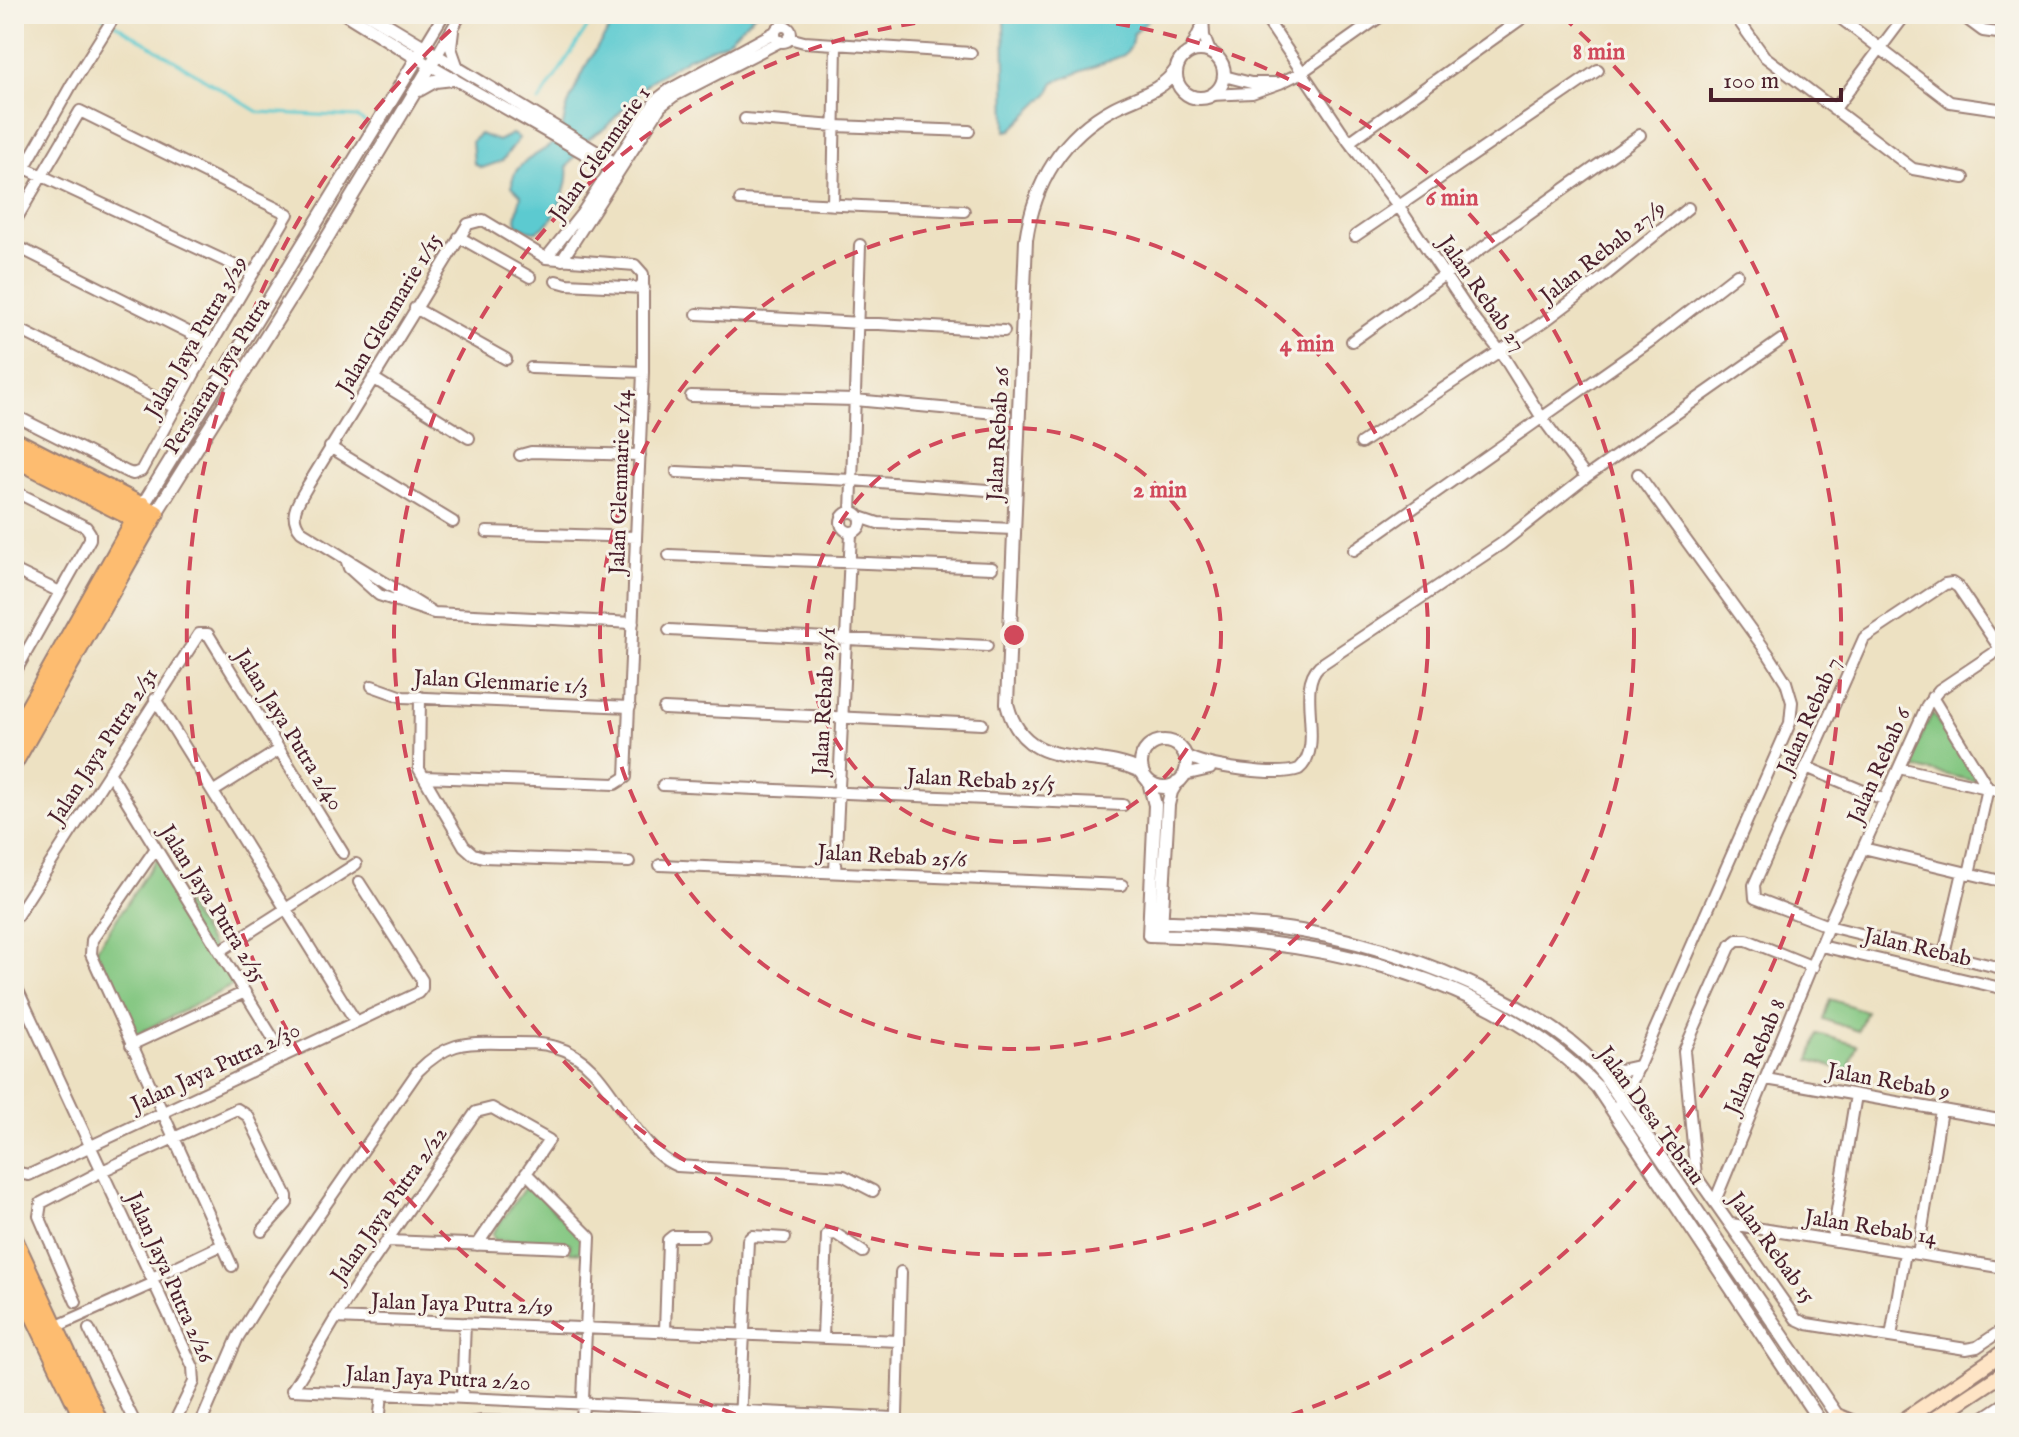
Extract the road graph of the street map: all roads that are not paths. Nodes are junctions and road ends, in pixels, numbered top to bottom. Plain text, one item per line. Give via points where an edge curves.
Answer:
1 (116, 14) edge
2 (346, 14) edge
3 (369, 14) edge
4 (444, 14) edge
5 (461, 14) edge
6 (785, 14) edge
7 (1263, 14) edge
8 (1384, 14) edge
9 (1528, 14) edge
10 (1734, 14) edge
11 (1835, 14) edge
12 (1906, 14) edge
13 (1960, 14) edge
14 (1998, 14) edge
15 (1203, 16) edge
16 (2005, 16) edge
17 (454, 25) junction
18 (2005, 34) edge
19 (782, 35) junction
20 (836, 45) junction
21 (1880, 50) junction
22 (1210, 52) junction
23 (420, 53) junction
24 (971, 53) dead end
25 (1189, 53) junction
26 (434, 61) junction
27 (1176, 70) junction
28 (1598, 70) dead end
29 (1302, 72) junction
30 (455, 73) junction
31 (1224, 76) junction
32 (1280, 83) junction
33 (1183, 91) junction
34 (415, 93) junction
35 (1211, 95) junction
36 (1142, 96) junction
37 (1834, 110) junction
38 (2005, 110) edge
39 (745, 119) dead end
40 (835, 126) junction
41 (969, 131) dead end
42 (1640, 135) dead end
43 (1349, 142) junction
44 (616, 167) junction
45 (25, 168) junction
46 (42, 175) junction
47 (1964, 178) dead end
48 (14, 186) edge
49 (740, 200) dead end
50 (833, 205) junction
51 (1399, 207) junction
52 (1688, 208) dead end
53 (964, 211) dead end
54 (586, 216) junction
55 (14, 223) edge
56 (1355, 236) dead end
57 (459, 237) junction
58 (577, 238) junction
59 (14, 245) edge
60 (860, 245) dead end
61 (546, 258) junction
62 (562, 260) junction
63 (582, 261) junction
64 (253, 274) junction
65 (1737, 274) dead end
66 (1447, 275) junction
67 (530, 277) dead end
68 (556, 281) dead end
69 (644, 288) junction
70 (415, 308) junction
71 (697, 314) dead end
72 (858, 322) junction
73 (14, 327) edge
74 (1004, 331) dead end
75 (1781, 340) dead end
76 (1352, 341) dead end
77 (212, 344) junction
78 (1500, 351) junction
79 (506, 359) dead end
80 (531, 368) dead end
81 (643, 372) junction
82 (373, 378) junction
83 (691, 396) dead end
84 (855, 400) junction
85 (176, 408) junction
86 (1006, 414) dead end
87 (14, 415) edge
88 (1542, 418) junction
89 (469, 438) dead end
90 (14, 440) edge
91 (1361, 443) dead end
92 (330, 447) junction
93 (520, 455) dead end
94 (640, 455) junction
95 (14, 458) edge
96 (677, 472) dead end
97 (1638, 474) dead end
98 (1586, 477) junction
99 (852, 480) junction
100 (14, 491) edge
101 (1001, 491) dead end
102 (145, 516) junction
103 (453, 522) dead end
104 (856, 522) junction
105 (1013, 529) junction
106 (487, 532) dead end
107 (636, 537) junction
108 (1354, 550) dead end
109 (669, 555) dead end
110 (850, 561) junction
111 (992, 568) dead end
112 (14, 570) edge
113 (60, 592) junction
114 (633, 623) junction
115 (669, 630) dead end
116 (199, 634) joint
117 (847, 639) junction
118 (987, 646) dead end
119 (2002, 653) edge
120 (19, 655) edge
121 (14, 674) edge
122 (372, 686) dead end
123 (420, 697) junction
124 (1932, 697) junction
125 (155, 699) junction
126 (630, 707) junction
127 (664, 709) dead end
128 (843, 718) junction
129 (982, 724) dead end
130 (14, 734) edge
131 (279, 750) junction
132 (1143, 753) junction
133 (1185, 755) junction
134 (1104, 760) junction
135 (14, 763) edge
136 (1806, 767) junction
137 (1228, 768) junction
138 (1899, 768) junction
139 (109, 772) junction
140 (424, 777) junction
141 (1146, 777) junction
142 (1180, 779) junction
143 (663, 785) dead end
144 (1988, 788) junction
145 (2005, 792) edge
146 (215, 793) junction
147 (838, 793) junction
148 (1885, 800) junction
149 (1123, 805) dead end
150 (156, 848) junction
151 (1863, 848) junction
152 (343, 853) dead end
153 (629, 862) dead end
154 (356, 864) dead end
155 (660, 865) dead end
156 (835, 872) junction
157 (1966, 873) junction
158 (359, 882) dead end
159 (2005, 882) edge
160 (1122, 885) dead end
161 (1162, 897) junction
162 (286, 910) junction
163 (14, 920) edge
164 (1195, 924) junction
165 (1828, 926) junction
166 (1155, 928) junction
167 (1821, 946) junction
168 (220, 951) junction
169 (1944, 954) junction
170 (1813, 967) junction
171 (2005, 969) edge
172 (14, 982) edge
173 (2005, 989) edge
174 (245, 992) junction
175 (356, 1022) junction
176 (131, 1045) junction
177 (284, 1056) junction
178 (1594, 1062) junction
179 (1638, 1067) junction
180 (1766, 1079) junction
181 (1856, 1095) junction
182 (1618, 1105) junction
183 (1941, 1110) junction
184 (162, 1113) junction
185 (2005, 1121) edge
186 (174, 1138) junction
187 (91, 1146) junction
188 (14, 1164) edge
189 (102, 1171) junction
190 (526, 1173) junction
191 (873, 1191) dead end
192 (1715, 1201) junction
193 (1731, 1224) junction
194 (262, 1231) dead end
195 (703, 1236) dead end
196 (785, 1238) dead end
197 (14, 1239) edge
198 (1832, 1240) junction
199 (388, 1241) junction
200 (222, 1245) junction
201 (477, 1245) junction
202 (567, 1248) dead end
203 (863, 1252) dead end
204 (1905, 1252) junction
205 (1918, 1254) junction
206 (2005, 1255) edge
207 (232, 1266) dead end
208 (2004, 1268) edge
209 (901, 1272) dead end
210 (14, 1275) edge
211 (153, 1281) junction
212 (76, 1302) dead end
213 (335, 1318) junction
214 (465, 1323) junction
215 (55, 1327) junction
216 (586, 1328) junction
217 (2005, 1328) edge
218 (89, 1329) dead end
219 (665, 1331) junction
220 (744, 1334) junction
221 (823, 1337) junction
222 (1891, 1337) junction
223 (899, 1341) junction
224 (51, 1351) junction
225 (2005, 1351) edge
226 (2005, 1372) edge
227 (292, 1390) joint
228 (382, 1394) junction
229 (462, 1398) junction
230 (2005, 1403) edge
231 (583, 1404) junction
232 (740, 1418) edge
233 (1839, 1419) edge
234 (1905, 1419) edge
235 (1818, 1420) edge
236 (85, 1423) edge
237 (100, 1423) edge
238 (135, 1423) edge
239 (174, 1423) edge
240 (201, 1423) edge
241 (379, 1423) edge
242 (470, 1423) edge
243 (536, 1423) edge
244 (582, 1423) edge
245 (1854, 1423) edge
246 (1889, 1423) edge
247 (1928, 1423) edge
248 (1975, 1423) edge

1 - 45 street
2 - 23 street
3 - 23 street
4 - 23 street, Persiaran Jaya Putra
5 - 17 street, Persiaran Jaya Putra
6 - 19 street
7 - 29 street, Jalan Rebab 27
8 - 29 street
9 - 43 street
10 - 37 street via 1764,56
11 - 21 street
12 - 21 street
13 - 18 street via 1983,31
14 - 16 street
15 - 22 street
15 - 25 street
17 - 26 street, Persiaran Jaya Putra
17 - 30 street
19 - 20 street
19 - 44 street, Jalan Glenmarie 1 via 656,100
20 - 24 street
20 - 40 street
21 - 37 street
21 - 38 street via 1950,102
22 - 25 street
22 - 31 street via 1221,62
23 - 26 street
23 - 102 street, Persiaran Jaya Putra
25 - 27 street
26 - 30 street
26 - 34 street, Persiaran Jaya Putra
27 - 33 street
27 - 36 street via 1162,86
28 - 51 street
29 - 32 street
29 - 43 street, Jalan Rebab 27
30 - 34 street
30 - 44 street
31 - 32 street
31 - 35 street
32 - 35 street via 1252,93
33 - 35 street via 1196,97
33 - 36 street
34 - 102 street, Persiaran Jaya Putra via 292,297
36 - 105 street, Jalan Rebab 26 via 1117,106 1075,136 1047,173 1033,205 1026,240
37 - 47 street via 1913,169
39 - 40 street
40 - 41 street
40 - 50 street
42 - 66 street
43 - 51 street, Jalan Rebab 27
44 - 54 street, Jalan Glenmarie 1
45 - 46 street
45 - 48 street
46 - 55 street
46 - 64 street
46 - 64 street, Jalan Jaya Putra 3/29 via 80,111 288,214
49 - 50 street
50 - 53 street
51 - 56 street
51 - 66 street, Jalan Rebab 27
52 - 78 street, Jalan Rebab 27/9
54 - 58 street, Jalan Glenmarie 1
54 - 61 street, Jalan Glenmarie 1
57 - 61 street, Jalan Glenmarie 1/15 via 468,224 483,220
57 - 67 street
57 - 70 street, Jalan Glenmarie 1/15
58 - 62 street, Jalan Glenmarie 1
58 - 63 street
59 - 77 street
60 - 72 street, Jalan Rebab 25/1
61 - 62 street, Jalan Glenmarie 1/15
62 - 63 street
63 - 69 street via 635,265 643,274
64 - 77 street, Jalan Jaya Putra 3/29
65 - 88 street
66 - 76 street
66 - 78 street, Jalan Rebab 27
68 - 69 street
69 - 81 street, Jalan Glenmarie 1/14
70 - 79 street
70 - 82 street, Jalan Glenmarie 1/15
71 - 72 street
72 - 74 street
72 - 84 street, Jalan Rebab 25/1
73 - 85 street
75 - 98 street
77 - 85 street, Jalan Jaya Putra 3/29
78 - 88 street, Jalan Rebab 27
78 - 91 street, Jalan Rebab 27/9
80 - 81 street
81 - 94 street, Jalan Glenmarie 1/14
82 - 89 street
82 - 92 street, Jalan Glenmarie 1/15
83 - 84 street
84 - 86 street
84 - 99 street, Jalan Rebab 25/1
85 - 87 street, Jalan Jaya Putra 3/29 via 141,471 133,474
88 - 98 street, Jalan Rebab 27
88 - 108 street
90 - 102 main road
92 - 103 street
92 - 114 street, Jalan Glenmarie 1/15 via 294,517 301,531 346,559 379,595 434,613
93 - 94 street
94 - 107 street, Jalan Glenmarie 1/14
95 - 102 main road
96 - 99 street
97 - 179 street via 1769,655 1790,690 1792,712
98 - 137 street via 1501,544 1315,670 1309,754 1303,766 1288,772
99 - 101 street
99 - 104 street, Jalan Rebab 25/1
100 - 113 street via 90,533
102 - 130 main road, Persiaran Jaya Putra
102 - 135 main road, Persiaran Jaya Putra
104 - 105 street
104 - 110 street, Jalan Rebab 25/1
105 - 134 street, Jalan Rebab 26 via 1010,714 1019,731 1042,749
106 - 107 street
107 - 114 street, Jalan Glenmarie 1/14
109 - 110 street
110 - 111 street
110 - 117 street, Jalan Rebab 25/1
112 - 113 street
113 - 120 street
114 - 126 street, Jalan Glenmarie 1/14
115 - 117 street
116 - 125 street, Jalan Jaya Putra 2/31
116 - 131 street, Jalan Jaya Putra 2/40 via 208,634
117 - 118 street
117 - 128 street, Jalan Rebab 25/1
119 - 124 street, Jalan Rebab 6
119 - 136 street, Jalan Rebab 7 via 1958,587 1945,584 1864,638
120 - 121 street
122 - 123 street, Jalan Glenmarie 1/3
123 - 126 street, Jalan Glenmarie 1/3
123 - 140 street via 419,761
124 - 138 street, Jalan Rebab 6
124 - 144 street
125 - 139 street, Jalan Jaya Putra 2/31
125 - 146 street
126 - 140 street, Jalan Glenmarie 1/14 via 626,777 615,784
127 - 128 street
128 - 129 street
128 - 147 street, Jalan Rebab 25/1
131 - 146 street
131 - 152 street, Jalan Jaya Putra 2/40
132 - 133 street via 1165,740
132 - 134 street, Jalan Rebab 26
132 - 141 street via 1140,762
133 - 137 street
133 - 142 street
134 - 141 street, Jalan Rebab 26 via 1126,764
136 - 148 street
136 - 165 street, Jalan Rebab 7 via 1754,885 1755,898
137 - 142 street via 1199,769
138 - 144 street
138 - 148 street, Jalan Rebab 6
139 - 150 street, Jalan Jaya Putra 2/35
139 - 163 street, Jalan Jaya Putra 2/31
140 - 153 street via 468,851 483,857
141 - 142 street via 1160,786
141 - 166 street via 1155,805
142 - 161 street via 1168,805
143 - 147 street, Jalan Rebab 25/5
144 - 145 street
144 - 157 street
146 - 162 street
147 - 149 street, Jalan Rebab 25/5
147 - 156 street, Jalan Rebab 25/1
148 - 151 street, Jalan Rebab 6
150 - 168 street, Jalan Jaya Putra 2/35
150 - 176 street via 90,947
151 - 157 street
151 - 165 street, Jalan Rebab 6
154 - 162 street
155 - 156 street, Jalan Rebab 25/6
156 - 160 street, Jalan Rebab 25/6
157 - 159 street
157 - 169 street
158 - 175 street, Jalan Jaya Putra 2/30 via 422,980 422,988
161 - 164 street via 1176,916
161 - 166 street
162 - 168 street
162 - 175 street
164 - 166 street, Jalan Desa Tebrau
164 - 178 street, Jalan Desa Tebrau via 1269,927 1381,949 1532,1015
165 - 167 street, Jalan Rebab 8
165 - 169 street
166 - 182 street, Jalan Desa Tebrau via 1312,948 1423,979 1525,1029
167 - 170 street, Jalan Rebab 8
167 - 173 street, Jalan Rebab
168 - 174 street, Jalan Jaya Putra 2/35
169 - 171 street
170 - 180 street, Jalan Rebab 8
170 - 192 street, Jalan Rebab 15 via 1737,940 1684,1051 1696,1176
172 - 187 street, Jalan Jaya Putra 2/26
174 - 176 street
174 - 177 street, Jalan Jaya Putra 2/35
175 - 177 street, Jalan Jaya Putra 2/30
176 - 184 street
177 - 184 street, Jalan Jaya Putra 2/30
178 - 179 street via 1620,1071
178 - 182 street, Jalan Desa Tebrau
179 - 182 street
180 - 181 street, Jalan Rebab 9
180 - 192 street, Jalan Rebab 8
181 - 183 street, Jalan Rebab 9
181 - 198 street
182 - 233 street, Jalan Desa Tebrau
182 - 235 street, Jalan Desa Tebrau
183 - 185 street, Jalan Rebab 9
183 - 205 street
184 - 186 street
184 - 187 street, Jalan Jaya Putra 2/30
186 - 189 street
186 - 194 street via 237,1109 245,1113 287,1196 287,1203
186 - 200 street
187 - 188 street, Jalan Jaya Putra 2/30 via 29,1175 18,1173
187 - 189 street, Jalan Jaya Putra 2/26
189 - 211 street, Jalan Jaya Putra 2/26
189 - 212 street via 38,1209
190 - 199 street, Jalan Jaya Putra 2/22 via 549,1140 492,1108 476,1112
190 - 201 street
190 - 216 street via 590,1237
191 - 240 street via 844,1176 677,1166 652,1149 582,1059 533,1043 445,1048 418,1071 274,1279 238,1337
192 - 193 street, Jalan Rebab 15
193 - 198 street, Jalan Rebab 14
193 - 222 street, Jalan Rebab 15 via 1796,1319
195 - 219 street via 668,1240
196 - 220 street via 748,1240
197 - 215 main road
198 - 204 street, Jalan Rebab 14
199 - 201 street
199 - 213 street, Jalan Jaya Putra 2/22
200 - 207 street
200 - 211 street
201 - 202 street
203 - 221 street via 836,1234 827,1235
204 - 205 street, Jalan Rebab 14
204 - 222 street
205 - 208 street, Jalan Rebab 14
206 - 208 street
209 - 223 street
210 - 224 main road
211 - 215 street
211 - 239 street, Jalan Jaya Putra 2/26 via 195,1374
213 - 214 street, Jalan Jaya Putra 2/19
213 - 227 street, Jalan Jaya Putra 2/22
214 - 216 street, Jalan Jaya Putra 2/19
214 - 229 street
215 - 224 street
215 - 237 main road
216 - 219 street, Jalan Jaya Putra 2/19
216 - 231 street
217 - 222 street, Jalan Rebab 15 via 1966,1349
218 - 238 street
219 - 220 street, Jalan Jaya Putra 2/19
220 - 221 street, Jalan Jaya Putra 2/19
220 - 232 street
221 - 223 street, Jalan Jaya Putra 2/19
223 - 232 street, Jalan Jaya Putra 2/20 via 894,1418
224 - 236 main road
225 - 234 main road
226 - 247 main road
227 - 228 street, Jalan Jaya Putra 2/20
228 - 229 street, Jalan Jaya Putra 2/20
228 - 241 street
229 - 231 street, Jalan Jaya Putra 2/20
230 - 248 street
231 - 232 street, Jalan Jaya Putra 2/20
231 - 244 street
233 - 245 main road
234 - 246 main road
242 - 243 street

